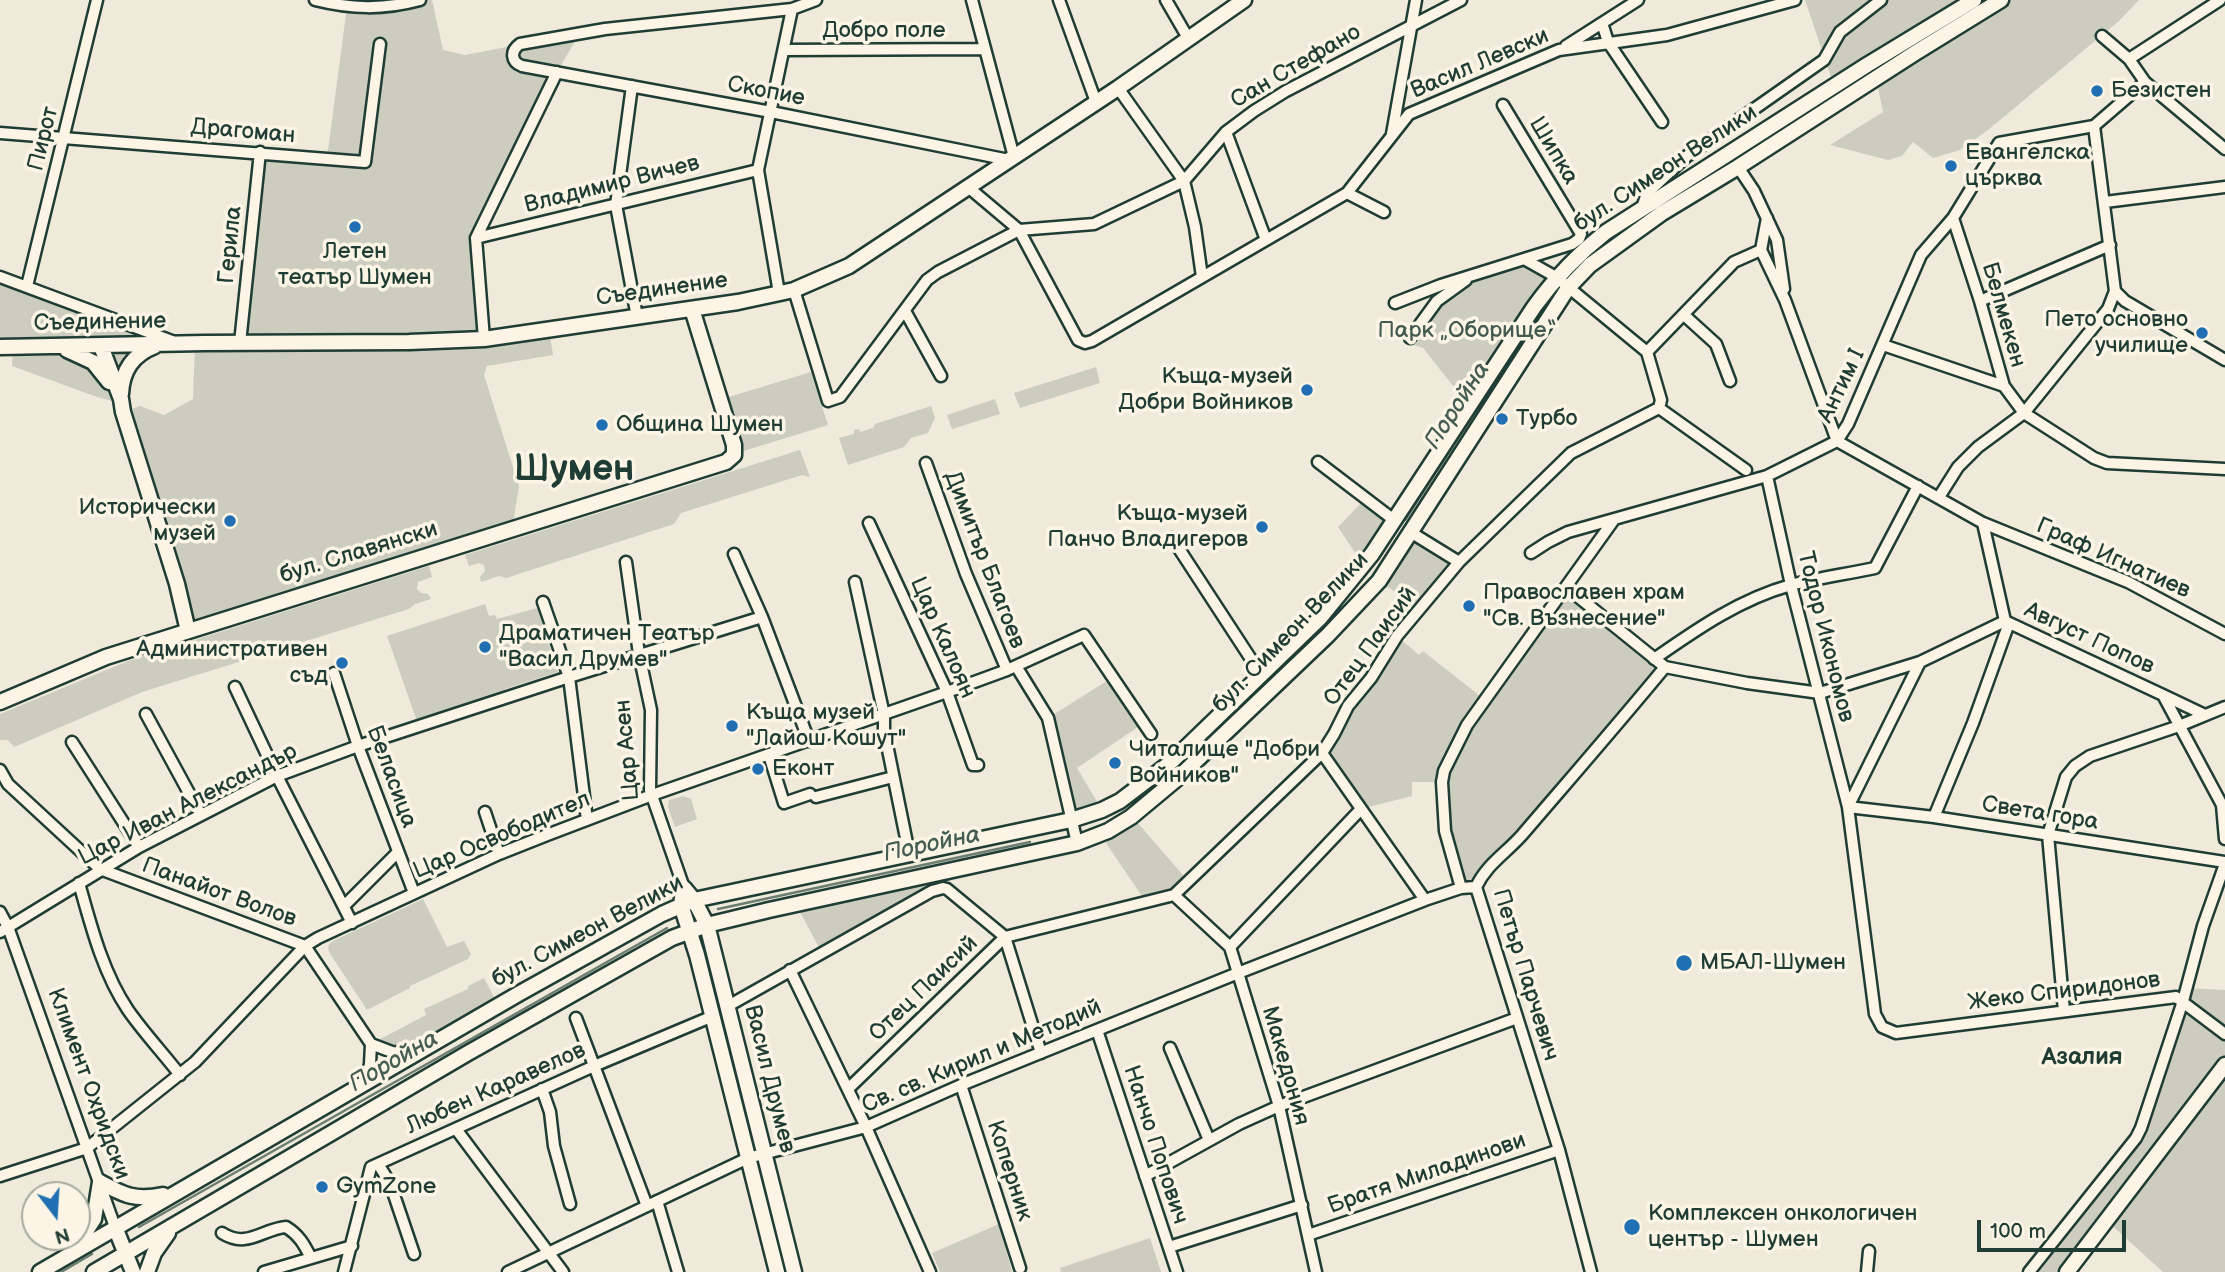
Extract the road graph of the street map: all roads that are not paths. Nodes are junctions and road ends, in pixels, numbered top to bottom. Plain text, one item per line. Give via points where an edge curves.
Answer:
1 (97, 0) edge
2 (315, 0) edge
3 (420, 0) edge
4 (816, 0) edge
5 (972, 0) edge
6 (1059, 0) edge
7 (1166, 0) edge
8 (1244, 0) edge
9 (1416, 0) edge
10 (1461, 0) edge
11 (1638, 0) edge
12 (1795, 0) edge
13 (1881, 0) edge
14 (1974, 0) edge
15 (2001, 0) edge
16 (2221, 0) edge
17 (1628, 3) edge
18 (773, 5) edge
19 (792, 9) junction
20 (1602, 23) junction
21 (1412, 25) junction
22 (2102, 36) dead end
23 (1188, 38) junction
24 (1608, 42) junction
25 (380, 44) dead end
26 (984, 49) junction
27 (784, 50) junction
28 (1559, 50) junction
29 (2129, 60) junction
30 (557, 72) junction
31 (2145, 82) junction
32 (632, 86) junction
33 (1118, 88) junction
34 (1096, 102) junction
35 (1503, 106) dead end
36 (771, 112) junction
37 (1662, 122) dead end
38 (2094, 126) junction
39 (1226, 132) junction
40 (0, 133) edge
41 (65, 138) junction
42 (1391, 138) junction
43 (2225, 149) edge
44 (260, 152) junction
45 (1011, 158) junction
46 (1738, 167) junction
47 (758, 170) junction
48 (1184, 181) junction
49 (968, 187) junction
50 (2225, 187) edge
51 (1347, 193) junction
52 (2105, 202) junction
53 (617, 205) junction
54 (1642, 209) junction
55 (1384, 212) dead end
56 (1767, 218) junction
57 (1953, 218) junction
58 (1018, 230) junction
59 (476, 238) junction
60 (1266, 240) junction
61 (2109, 245) junction
62 (1761, 250) junction
63 (1524, 259) junction
64 (1472, 276) junction
65 (0, 277) edge
66 (1202, 277) junction
67 (1556, 277) junction
68 (27, 286) junction
69 (1568, 288) junction
70 (794, 289) junction
71 (2115, 291) junction
72 (779, 293) junction
73 (1785, 300) junction
74 (1980, 301) junction
75 (1395, 303) dead end
76 (692, 309) junction
77 (905, 312) junction
78 (1684, 315) junction
79 (637, 317) junction
80 (1410, 338) dead end
81 (484, 339) junction
82 (240, 342) junction
83 (159, 344) junction
84 (179, 344) junction
85 (1883, 345) junction
86 (101, 346) junction
87 (59, 347) junction
88 (0, 348) edge
89 (1647, 352) junction
90 (2225, 360) edge
91 (941, 376) dead end
92 (1730, 381) dead end
93 (109, 382) junction
94 (2004, 386) junction
95 (122, 406) junction
96 (1659, 408) junction
97 (2024, 414) junction
98 (1837, 441) junction
99 (926, 463) dead end
100 (1318, 463) dead end
101 (2225, 469) edge
102 (1746, 470) dead end
103 (1767, 476) junction
104 (1918, 486) junction
105 (1939, 497) junction
106 (1394, 520) junction
107 (1614, 521) junction
108 (869, 523) dead end
109 (1983, 523) junction
110 (1412, 533) junction
111 (1172, 538) dead end
112 (734, 554) dead end
113 (1531, 554) dead end
114 (626, 562) dead end
115 (1459, 562) junction
116 (855, 582) dead end
117 (1791, 585) junction
118 (1566, 587) junction
119 (542, 602) dead end
120 (762, 617) junction
121 (2007, 622) junction
122 (191, 630) junction
123 (2225, 634) edge
124 (639, 654) junction
125 (1654, 659) junction
126 (1920, 662) junction
127 (1665, 667) junction
128 (1012, 668) junction
129 (334, 673) dead end
130 (1262, 676) junction
131 (569, 677) junction
132 (235, 687) dead end
133 (947, 692) junction
134 (1820, 693) junction
135 (2163, 695) junction
136 (0, 702) edge
137 (2225, 707) edge
138 (146, 714) dead end
139 (884, 715) junction
140 (2205, 715) junction
141 (2179, 726) junction
142 (1151, 734) dead end
143 (809, 741) junction
144 (72, 742) dead end
145 (358, 746) junction
146 (1322, 753) junction
147 (769, 755) junction
148 (978, 765) dead end
149 (0, 770) edge
150 (277, 776) junction
151 (893, 776) junction
152 (652, 795) junction
153 (2223, 805) edge
154 (1848, 807) junction
155 (1361, 809) junction
156 (485, 812) dead end
157 (201, 815) junction
158 (1934, 817) junction
159 (587, 820) junction
160 (1071, 820) junction
161 (2048, 835) junction
162 (2225, 839) edge
163 (1077, 843) junction
164 (139, 847) junction
165 (398, 852) junction
166 (909, 853) junction
167 (499, 854) junction
168 (2225, 863) edge
169 (100, 869) junction
170 (79, 883) junction
171 (1476, 887) junction
172 (684, 888) joint
173 (1461, 888) junction
174 (414, 893) junction
175 (1174, 895) junction
176 (1425, 900) junction
177 (688, 902) junction
178 (344, 906) junction
179 (0, 912) edge
180 (352, 923) junction
181 (707, 925) junction
182 (4, 930) edge
183 (689, 931) junction
184 (1005, 937) junction
185 (305, 946) junction
186 (1230, 947) junction
187 (790, 970) junction
188 (1238, 973) junction
189 (2183, 1001) junction
190 (728, 1006) junction
191 (2064, 1011) junction
192 (713, 1016) junction
193 (576, 1018) dead end
194 (1517, 1018) junction
195 (1097, 1030) junction
196 (1896, 1033) joint
197 (2225, 1034) edge
198 (371, 1044) junction
199 (1170, 1048) dead end
200 (413, 1053) junction
201 (1041, 1053) junction
202 (2225, 1065) edge
203 (594, 1066) junction
204 (180, 1075) junction
205 (365, 1082) junction
206 (961, 1085) junction
207 (542, 1089) junction
208 (848, 1089) junction
209 (1279, 1106) junction
210 (866, 1127) junction
211 (456, 1129) junction
212 (1209, 1140) junction
213 (87, 1148) junction
214 (1559, 1150) junction
215 (764, 1153) junction
216 (748, 1158) junction
217 (378, 1164) junction
218 (0, 1176) edge
219 (1145, 1176) junction
220 (100, 1182) junction
221 (172, 1194) junction
222 (652, 1203) junction
223 (570, 1204) dead end
224 (1302, 1205) junction
225 (175, 1225) junction
226 (116, 1227) junction
227 (222, 1233) dead end
228 (1308, 1236) junction
229 (352, 1246) junction
230 (1169, 1247) junction
231 (1869, 1251) dead end
232 (333, 1252) junction
233 (549, 1252) junction
234 (71, 1254) junction
235 (126, 1254) junction
236 (414, 1254) dead end
237 (311, 1258) junction
238 (1020, 1268) dead end
239 (40, 1272) edge
240 (94, 1272) edge
241 (133, 1272) edge
242 (147, 1272) edge
243 (264, 1272) edge
244 (344, 1272) edge
245 (508, 1272) edge
246 (563, 1272) edge
247 (678, 1272) edge
248 (777, 1272) edge
249 (793, 1272) edge
250 (930, 1272) edge
251 (1177, 1272) edge
252 (1316, 1272) edge
253 (1591, 1272) edge
254 (1867, 1272) edge
255 (2029, 1272) edge
256 (2067, 1272) edge

1 - 41 street, Пирот
2 - 3 street via 362,8
4 - 19 street
5 - 26 street
6 - 34 street
7 - 23 street
8 - 23 main road, Съединение
9 - 21 street
10 - 21 street, Сан Стефано
11 - 17 street
12 - 24 street, Васил Левски via 1667,35
13 - 54 street via 1840,32 1824,60 1687,156 1647,193
14 - 54 main road, бул. Симеон Велики
15 - 46 main road, бул. Симеон Велики
16 - 29 street
17 - 20 street
18 - 19 street
18 - 30 street, Скопие via 520,44 513,52 522,66
19 - 27 street
20 - 24 street
20 - 28 street
21 - 39 street, Сан Стефано via 1286,91
21 - 42 street
22 - 29 street
23 - 33 main road, Съединение
24 - 28 street, Васил Левски
24 - 37 street
25 - 44 street, Драгоман via 365,162
26 - 27 street, Добро поле
26 - 45 street
27 - 36 street
28 - 42 street, Васил Левски via 1409,114
29 - 31 street
30 - 32 street, Скопие
30 - 59 street
31 - 38 street
31 - 43 street
32 - 36 street, Скопие
32 - 53 street
33 - 34 main road, Съединение
33 - 48 street
34 - 45 main road, Съединение
35 - 63 street, Шипка via 1581,234 1572,244
36 - 45 street, Скопие
36 - 47 street
38 - 52 street
38 - 57 street, Антим I via 1999,143
39 - 48 street, Сан Стефано
39 - 60 street
40 - 41 street, Драгоман
41 - 44 street, Драгоман
41 - 68 street, Пирот
42 - 51 street, Васил Левски
44 - 82 street, Герила
45 - 49 main road, Съединение
46 - 56 street
46 - 69 main road, бул. Симеон Велики via 1620,241
47 - 53 street, Владимир Вичев
47 - 72 street
48 - 58 street, Сан Стефано via 1094,224
48 - 66 street
49 - 58 street
49 - 70 main road, Съединение via 849,266
50 - 52 street
51 - 55 street
51 - 60 street, Васил Левски
52 - 61 street
53 - 59 street, Владимир Вичев
53 - 79 street
54 - 67 main road, бул. Симеон Велики via 1606,232
56 - 62 street
56 - 73 street via 1777,240
57 - 74 street, Белмекен
57 - 85 street, Антим I via 1921,255
58 - 66 street, Васил Левски via 1078,340 1085,342
58 - 77 street, Сан Стефано via 938,272
59 - 81 street
60 - 66 street, Васил Левски
61 - 71 street
61 - 74 street
62 - 73 street
62 - 78 street via 1734,262
63 - 64 street
63 - 67 street
64 - 75 street
64 - 80 street via 1437,301
65 - 68 street
67 - 69 street
67 - 106 main road, бул. Симеон Велики
68 - 84 street
69 - 89 street
69 - 110 main road, бул. Симеон Велики
70 - 72 main road, Съединение
70 - 77 street, Сан Стефано via 828,401 839,397
71 - 90 street
71 - 97 street via 2108,309
72 - 76 main road, Съединение
73 - 98 street
74 - 94 street, Белмекен
76 - 79 main road, Съединение
76 - 122 main road, бул. Славянски via 734,445 734,454 726,462
77 - 91 street
78 - 89 street
78 - 92 street via 1716,344
79 - 81 main road, Съединение
81 - 82 main road, Съединение
82 - 84 main road, Съединение
83 - 84 main road, Съединение
83 - 86 main road, Съединение
83 - 95 main road via 145,349 128,366 122,382
85 - 94 street
85 - 98 street, Антим I
86 - 87 main road, Съединение
86 - 93 main road
86 - 95 main road
87 - 88 main road, Съединение
87 - 93 main road via 89,359
89 - 96 street via 1661,400
93 - 95 main road
94 - 97 street, Белмекен
95 - 122 main road
96 - 102 street
96 - 115 street, Отец Паисий via 1571,453
97 - 101 street, Белмекен via 2107,463
97 - 105 street via 1968,457
98 - 103 street, Антим I
98 - 104 street
99 - 128 street, Димитър Благоев via 966,574
100 - 106 street
103 - 107 street, Антим I
103 - 117 street, Тодор Икономов
104 - 105 street
104 - 117 street via 1875,568
105 - 109 street
106 - 130 main road, бул. Симеон Велики via 1321,618
107 - 113 street, Антим I via 1568,533
107 - 118 street
108 - 133 street, Цар Калоян
109 - 121 street, Август Попов
109 - 123 street, Граф Игнатиев via 2129,582
110 - 115 street
110 - 163 main road, бул. Симеон Велики via 1353,608 1180,777 1131,817
111 - 130 street
112 - 120 street
114 - 124 street, Цар Асен
115 - 146 street, Отец Паисий via 1397,636
116 - 139 street
117 - 125 street via 1709,621
117 - 134 street, Тодор Икономов
118 - 125 street
118 - 173 street via 1467,725 1444,771 1445,831
119 - 131 street
120 - 124 street, Цар Иван Александър
120 - 143 street
121 - 126 street
121 - 135 street, Август Попов
121 - 158 street via 1973,723
122 - 136 main road, бул. Славянски via 106,657
124 - 131 street, Цар Иван Александър
124 - 152 street, Цар Асен via 650,710
125 - 127 street
126 - 134 street
126 - 154 street
127 - 134 street
127 - 171 street, Петър Парчевич via 1510,849 1487,867
128 - 133 street, Цар Освободител
128 - 142 street, Цар Освободител via 1084,635
128 - 160 street, Димитър Благоев via 1048,718
129 - 145 street, Беласица
130 - 160 main road, бул. Симеон Велики via 1170,762 1120,801
131 - 145 street, Цар Иван Александър
131 - 159 street
132 - 150 street
133 - 139 street, Цар Освободител
133 - 148 street, Цар Калоян via 973,765
134 - 154 street, Тодор Икономов
135 - 140 street
135 - 141 street, Август Попов
137 - 140 street
138 - 157 street
139 - 143 street, Цар Освободител
139 - 151 street
140 - 141 street
141 - 153 street, Август Попов
141 - 161 street via 2090,755 2076,766 2066,777
143 - 147 street, Цар Освободител
144 - 164 street
145 - 150 street, Цар Иван Александър
145 - 165 street, Беласица
146 - 155 street
146 - 175 street, Отец Паисий
147 - 151 street via 784,803
147 - 152 street, Цар Освободител
149 - 169 street, Панайот Волов via 8,784
150 - 157 street, Цар Иван Александър
150 - 178 street
151 - 166 street
152 - 159 street, Цар Освободител
152 - 172 street, Цар Асен
153 - 162 street, Август Попов
154 - 158 street, Света гора
154 - 196 street, Тодор Икономов via 1875,1014 1882,1027
155 - 176 street
155 - 186 street
156 - 167 street
157 - 164 street, Цар Иван Александър
158 - 161 street, Света гора
159 - 167 street, Цар Освободител
160 - 163 street, Димитър Благоев
160 - 166 main road, бул. Симеон Велики
161 - 168 street, Света гора
161 - 191 street
163 - 181 main road, бул. Симеон Велики
164 - 169 street, Цар Иван Александър
165 - 174 street, Беласица
165 - 178 street
166 - 177 main road, бул. Симеон Велики
167 - 174 street, Цар Освободител
168 - 189 street
169 - 170 street, Цар Иван Александър
169 - 185 street, Панайот Волов
170 - 182 street, Цар Иван Александър
170 - 204 street via 115,987
171 - 173 street, Св. св. Кирил и Методий
171 - 194 street, Петър Парчевич
172 - 177 main road, Цар Асен
173 - 176 street, Св. св. Кирил и Методий
174 - 180 street, Цар Освободител
175 - 184 street, Отец Паисий
175 - 186 street
176 - 188 street, Св. св. Кирил и Методий
177 - 181 main road, Васил Друмев
177 - 183 main road, Васил Друмев
177 - 200 main road, бул. Симеон Велики
178 - 180 street
179 - 182 street, Климент Охридски
180 - 185 street, Цар Освободител
181 - 183 main road, бул. Симеон Велики
181 - 190 main road, Васил Друмев
182 - 213 street, Климент Охридски
183 - 192 main road, Васил Друмев
183 - 225 main road, бул. Симеон Велики via 468,1053
184 - 187 street via 943,888
184 - 201 street
184 - 208 street, Отец Паисий
185 - 198 street, Панайот Волов
185 - 204 street, Цар Освободител
186 - 188 street, Македония
187 - 190 street
187 - 208 street
188 - 195 street, Св. св. Кирил и Методий
188 - 209 street, Македония
189 - 191 street, Жеко Спиридонов via 2176,997
189 - 197 street, Жеко Спиридонов
189 - 255 street via 2136,1138
190 - 215 main road, Васил Друмев
191 - 196 street, Жеко Спиридонов
192 - 203 street, Любен Каравелов
192 - 216 main road, Васил Друмев
193 - 203 street
194 - 209 street
194 - 214 street, Петър Парчевич
195 - 201 street, Св. св. Кирил и Методий
195 - 219 street, Нанчо Попович
198 - 200 street
198 - 205 street
199 - 212 street
200 - 205 main road, бул. Симеон Велики
201 - 206 street, Св. св. Кирил и Методий
202 - 256 main road
203 - 207 street, Любен Каравелов
203 - 222 street
204 - 213 street, Цар Освободител
205 - 221 main road, бул. Симеон Велики
206 - 210 street, Св. св. Кирил и Методий
206 - 238 street, Коперник
207 - 211 street, Любен Каравелов
207 - 223 street
208 - 210 street
209 - 212 street
209 - 224 street, Македония
210 - 215 street, Св. св. Кирил и Методий
210 - 250 street
211 - 217 street, Любен Каравелов
211 - 233 street
212 - 219 street
213 - 218 street, Цар Освободител
213 - 220 street, Климент Охридски
214 - 228 street, Братя Миладинови
214 - 253 street, Петър Парчевич
215 - 216 street, Св. св. Кирил и Методий
215 - 249 main road, Васил Друмев
216 - 222 street, Св. св. Кирил и Методий
216 - 248 main road, Васил Друмев
217 - 229 street via 372,1167
217 - 236 street via 390,1183
219 - 230 street, Нанчо Попович
220 - 221 main road via 128,1197
220 - 226 street, Климент Охридски
220 - 234 main road via 94,1219
221 - 226 main road, бул. Симеон Велики
222 - 233 street, Св. св. Кирил и Методий
222 - 247 street
224 - 228 street, Македония
224 - 230 street
225 - 235 main road, бул. Симеон Велики
225 - 242 main road
226 - 234 main road, бул. Симеон Велики
226 - 235 main road, Климент Охридски
227 - 237 street via 244,1239 286,1227 303,1242
228 - 252 street, Македония
229 - 232 street
229 - 244 street
230 - 251 street, Нанчо Попович
231 - 254 street
232 - 237 street
232 - 244 street
233 - 245 street, Св. св. Кирил и Методий
233 - 246 street
234 - 239 main road, бул. Симеон Велики
235 - 240 main road, бул. Симеон Велики
235 - 241 main road, Климент Охридски
237 - 243 street

